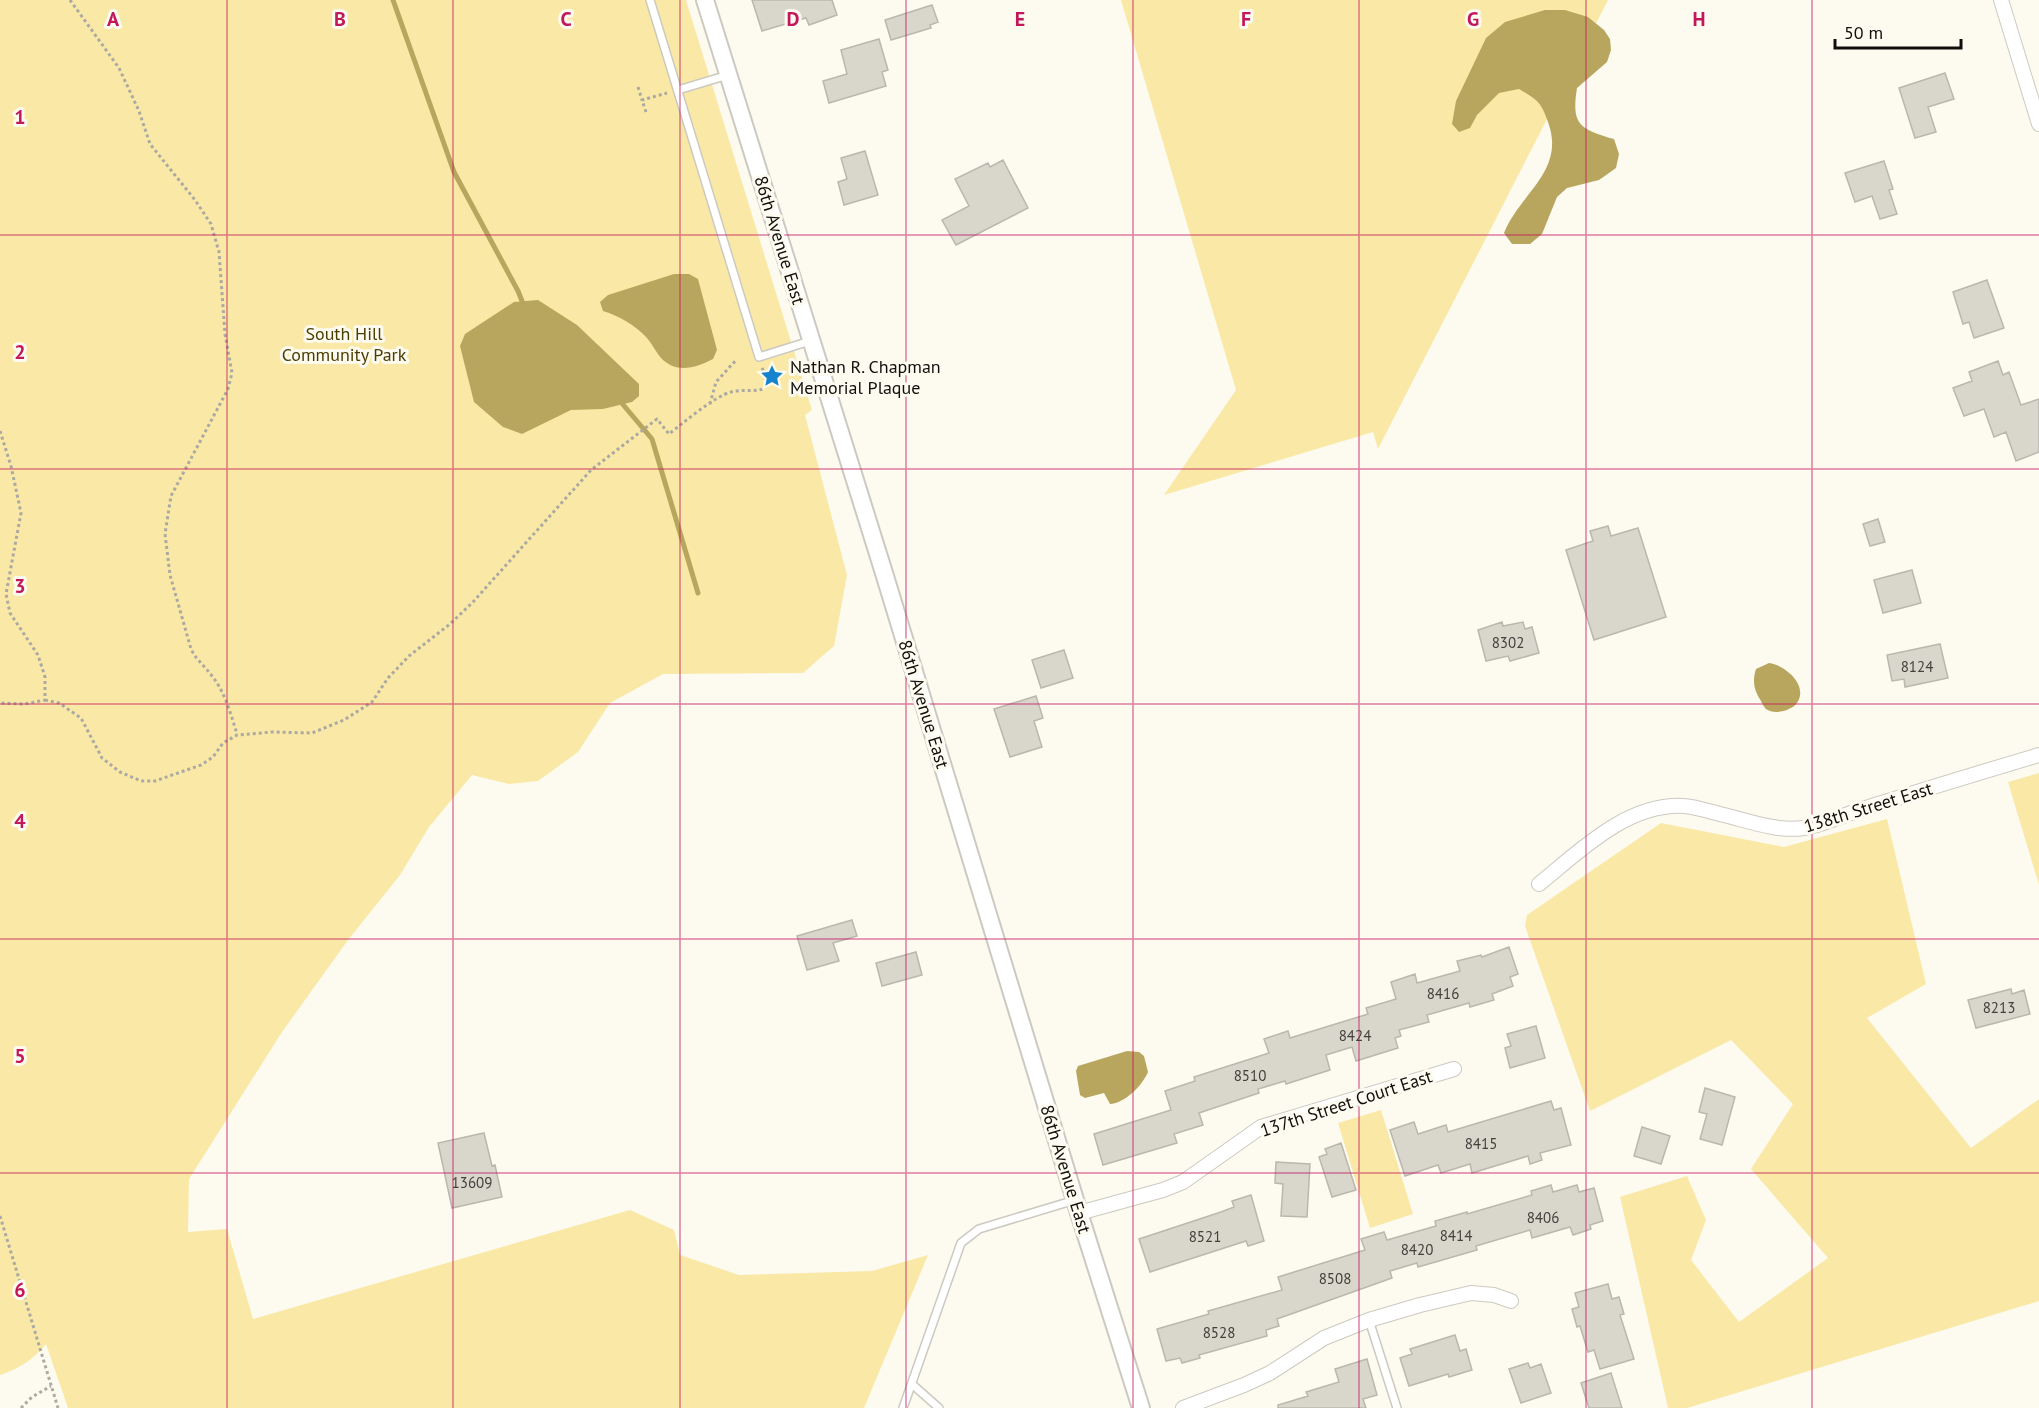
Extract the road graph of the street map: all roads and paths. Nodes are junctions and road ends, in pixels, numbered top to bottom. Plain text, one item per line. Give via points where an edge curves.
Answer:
1 (70, 0) edge
2 (650, 0) edge
3 (705, 0) edge
4 (2001, 0) edge
5 (728, 75) junction
6 (638, 87) dead end
7 (678, 90) junction
8 (642, 100) junction
9 (646, 112) dead end
10 (2039, 124) edge
11 (811, 340) junction
12 (759, 357) junction
13 (737, 359) dead end
14 (710, 404) junction
15 (0, 430) edge
16 (45, 700) junction
17 (0, 703) edge
18 (237, 735) junction
19 (2039, 755) edge
20 (1539, 884) dead end
21 (1454, 1069) dead end
22 (1077, 1206) junction
23 (0, 1216) edge
24 (1511, 1301) dead end
25 (1369, 1320) junction
26 (913, 1384) junction
27 (51, 1386) junction
28 (21, 1408) edge
29 (58, 1408) edge
30 (903, 1408) edge
31 (939, 1408) edge
32 (1141, 1408) edge
33 (1183, 1408) edge
34 (1397, 1408) edge

1 - 18 path via 119,68 150,144 211,224 219,252 232,373 228,389 171,496 165,534 170,575 191,649 213,676
2 - 7 lane
3 - 5 street, 86th Avenue East
4 - 10 street
5 - 7 lane
5 - 11 street, 86th Avenue East
6 - 8 path
7 - 8 path
7 - 12 lane
8 - 9 path
11 - 12 lane
11 - 22 street, 86th Avenue East
12 - 14 path via 767,383 764,389 731,392
13 - 14 path via 716,382
14 - 18 path via 669,434 657,419 591,470 473,602 388,678 372,702 344,720 312,733
15 - 16 path via 21,513 6,594 10,613 38,656 45,677
16 - 17 path
16 - 18 path via 59,703 81,718 102,758 141,781 155,782 201,765
19 - 20 street, 138th Street East via 1801,828 1784,829 1684,806 1660,807 1595,839
21 - 22 street, 137th Street Court East via 1261,1127 1183,1182 1163,1190
22 - 26 lane via 979,1230 961,1243
22 - 32 street, 86th Avenue East
23 - 27 path
24 - 25 street via 1472,1293
25 - 33 street via 1324,1338 1270,1373
25 - 34 lane
26 - 30 lane
26 - 31 lane
27 - 28 path
27 - 29 path

